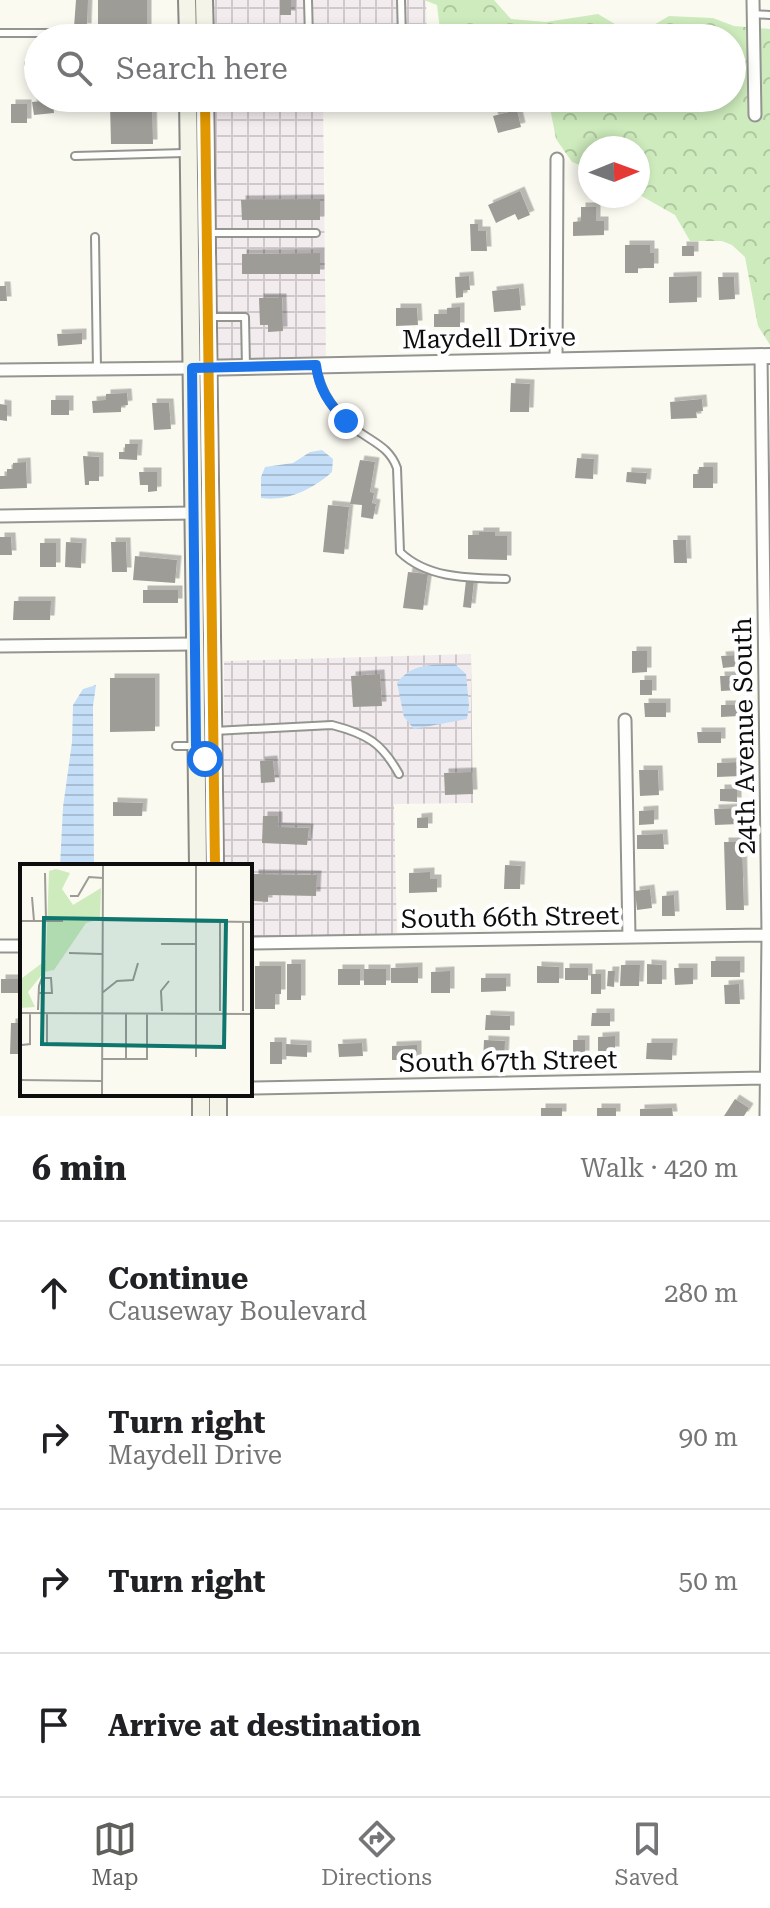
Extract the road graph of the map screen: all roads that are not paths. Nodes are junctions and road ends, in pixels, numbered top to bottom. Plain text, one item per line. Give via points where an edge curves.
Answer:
1 (187, 0) edge
2 (204, 0) edge
3 (308, 0) edge
4 (401, 0) edge
5 (753, 0) edge
6 (753, 14) junction
7 (770, 15) edge
8 (188, 24) edge
9 (205, 24) edge
10 (309, 24) edge
11 (402, 24) edge
12 (0, 33) edge
13 (24, 33) edge
14 (188, 112) edge
15 (205, 112) edge
16 (755, 115) dead end
17 (189, 153) junction
18 (75, 156) dead end
19 (557, 159) dead end
20 (207, 233) junction
21 (316, 233) dead end
22 (95, 237) dead end
23 (208, 317) junction
24 (765, 356) edge
25 (556, 361) junction
26 (316, 365) junction
27 (246, 367) junction
28 (200, 368) junction
29 (97, 369) junction
30 (0, 370) edge
31 (193, 513) junction
32 (0, 516) edge
33 (506, 579) dead end
34 (194, 644) junction
35 (0, 646) edge
36 (625, 720) dead end
37 (214, 731) junction
38 (176, 746) dead end
39 (196, 746) junction
40 (399, 774) dead end
41 (215, 824) junction
42 (198, 864) edge
43 (215, 864) edge
44 (769, 935) edge
45 (629, 937) junction
46 (252, 943) edge
47 (767, 1078) junction
48 (252, 1088) edge
49 (766, 1116) edge

1 - 8 main road
2 - 9 main road
3 - 10 lane
4 - 11 lane
5 - 6 street
6 - 7 lane
6 - 16 street
12 - 13 lane
14 - 17 main road
15 - 20 main road
17 - 18 lane
17 - 28 main road
19 - 25 street
20 - 21 lane
20 - 23 main road
22 - 29 lane
23 - 27 lane via 245,317
23 - 28 main road
24 - 25 street, Maydell Drive
24 - 44 street, 24th Avenue South
25 - 26 street, Maydell Drive
26 - 27 street, Maydell Drive
26 - 33 lane via 331,406 392,456 400,552 434,572
27 - 28 street, Maydell Drive
28 - 29 street, Maydell Drive
28 - 31 main road
28 - 37 main road
29 - 30 street, Maydell Drive
31 - 32 street
31 - 34 main road
34 - 35 street
34 - 39 main road
36 - 45 street
37 - 40 lane via 332,725 383,747
37 - 41 main road
38 - 39 lane
39 - 41 main road via 205,759 206,800
39 - 42 main road
41 - 43 main road
44 - 45 street, South 66th Street
44 - 47 street, 24th Avenue South
45 - 46 street, South 66th Street
47 - 48 street, South 67th Street
47 - 49 street, 24th Avenue South

